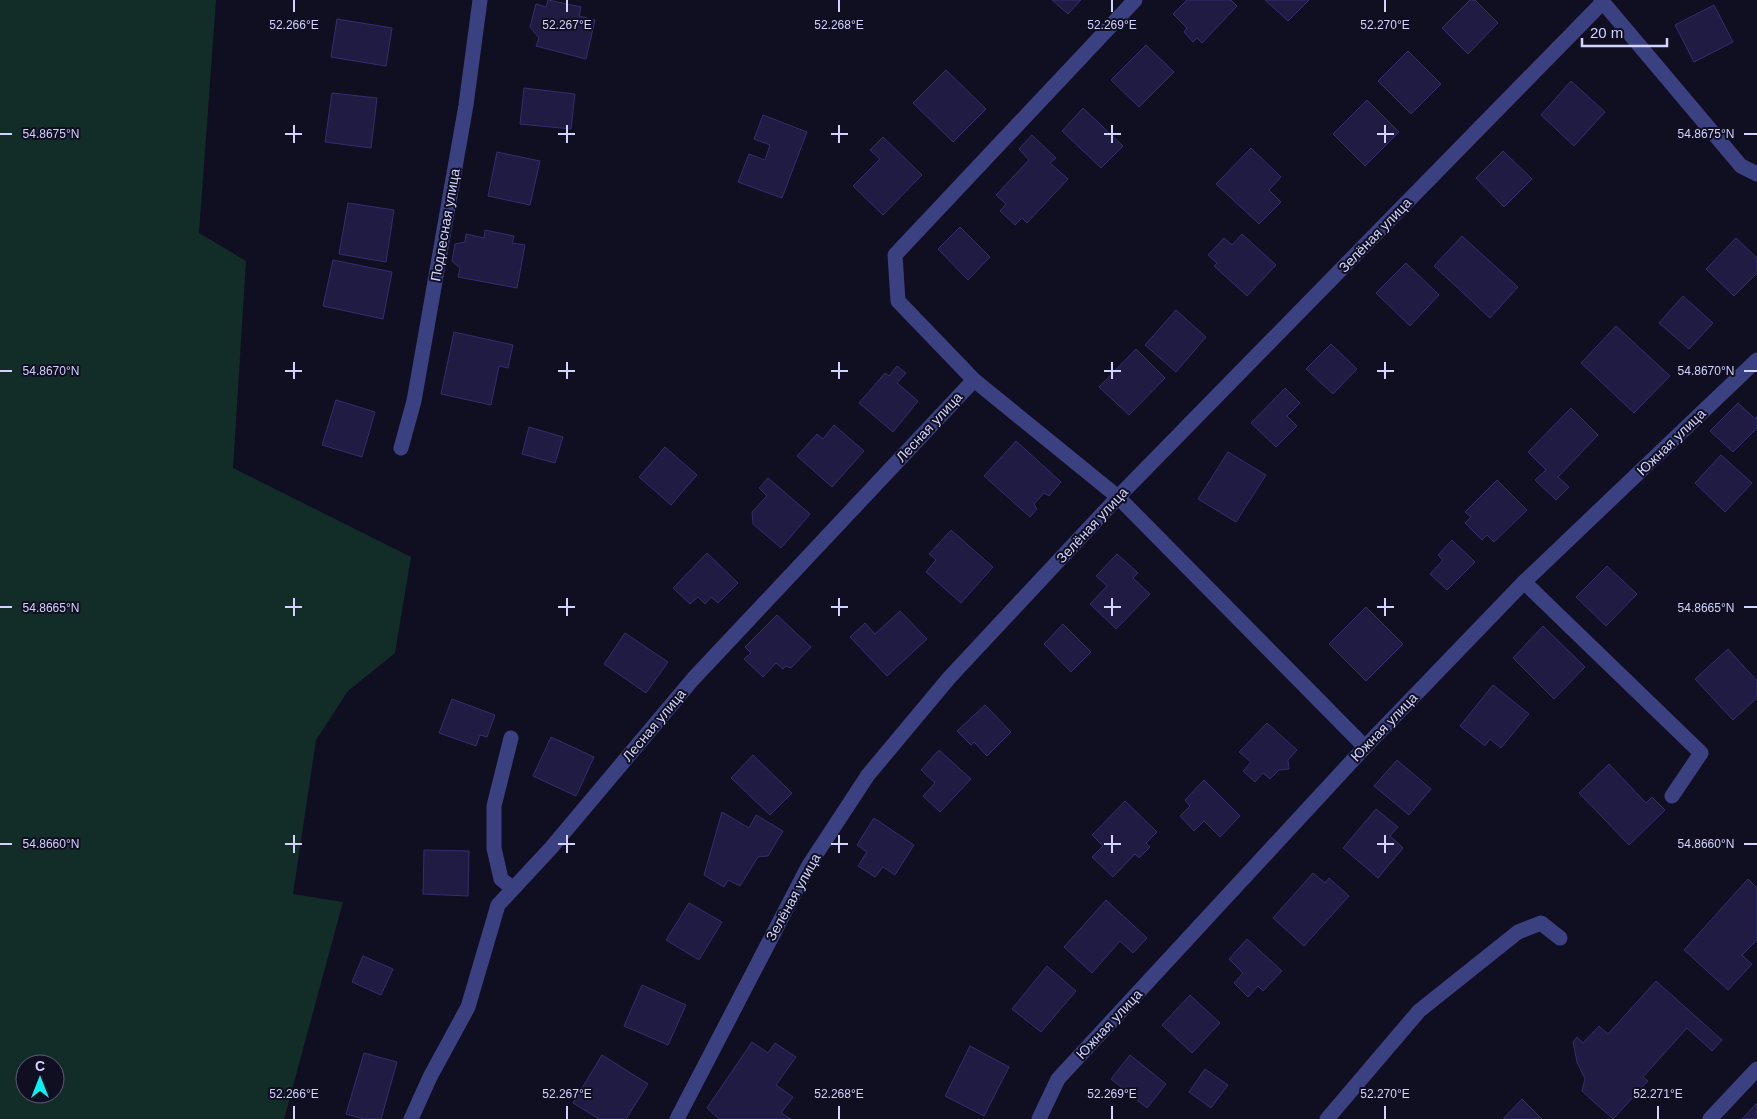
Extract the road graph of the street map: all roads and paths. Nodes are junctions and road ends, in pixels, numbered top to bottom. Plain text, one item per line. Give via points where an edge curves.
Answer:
1 (480, 0) edge
2 (1135, 0) edge
3 (1602, 1) edge
4 (1757, 174) edge
5 (1757, 360) edge
6 (974, 380) junction
7 (401, 448) dead end
8 (1118, 497) junction
9 (1524, 582) junction
10 (511, 738) dead end
11 (1365, 747) junction
12 (1672, 796) dead end
13 (512, 888) junction
14 (1560, 938) dead end
15 (1757, 1069) edge
16 (411, 1119) edge
17 (677, 1119) edge
18 (1039, 1119) edge
19 (1327, 1119) edge
20 (1710, 1119) edge

1 - 7 street, Подлесная улица via 466,105 415,392
2 - 6 street via 895,255 898,300
3 - 4 street via 1741,166
3 - 8 street, Зелёная улица
5 - 9 street, Южная улица
6 - 8 street
6 - 13 street, Лесная улица via 693,679 551,848
8 - 11 street
8 - 17 street, Зелёная улица via 949,678 868,775 809,865
9 - 11 street, Южная улица
9 - 12 street via 1701,753
10 - 13 street via 494,806 494,848 501,879
11 - 18 street, Южная улица via 1058,1079
13 - 16 street, Лесная улица via 498,905 468,1007
14 - 19 street via 1541,923 1518,932 1419,1011
15 - 20 street

